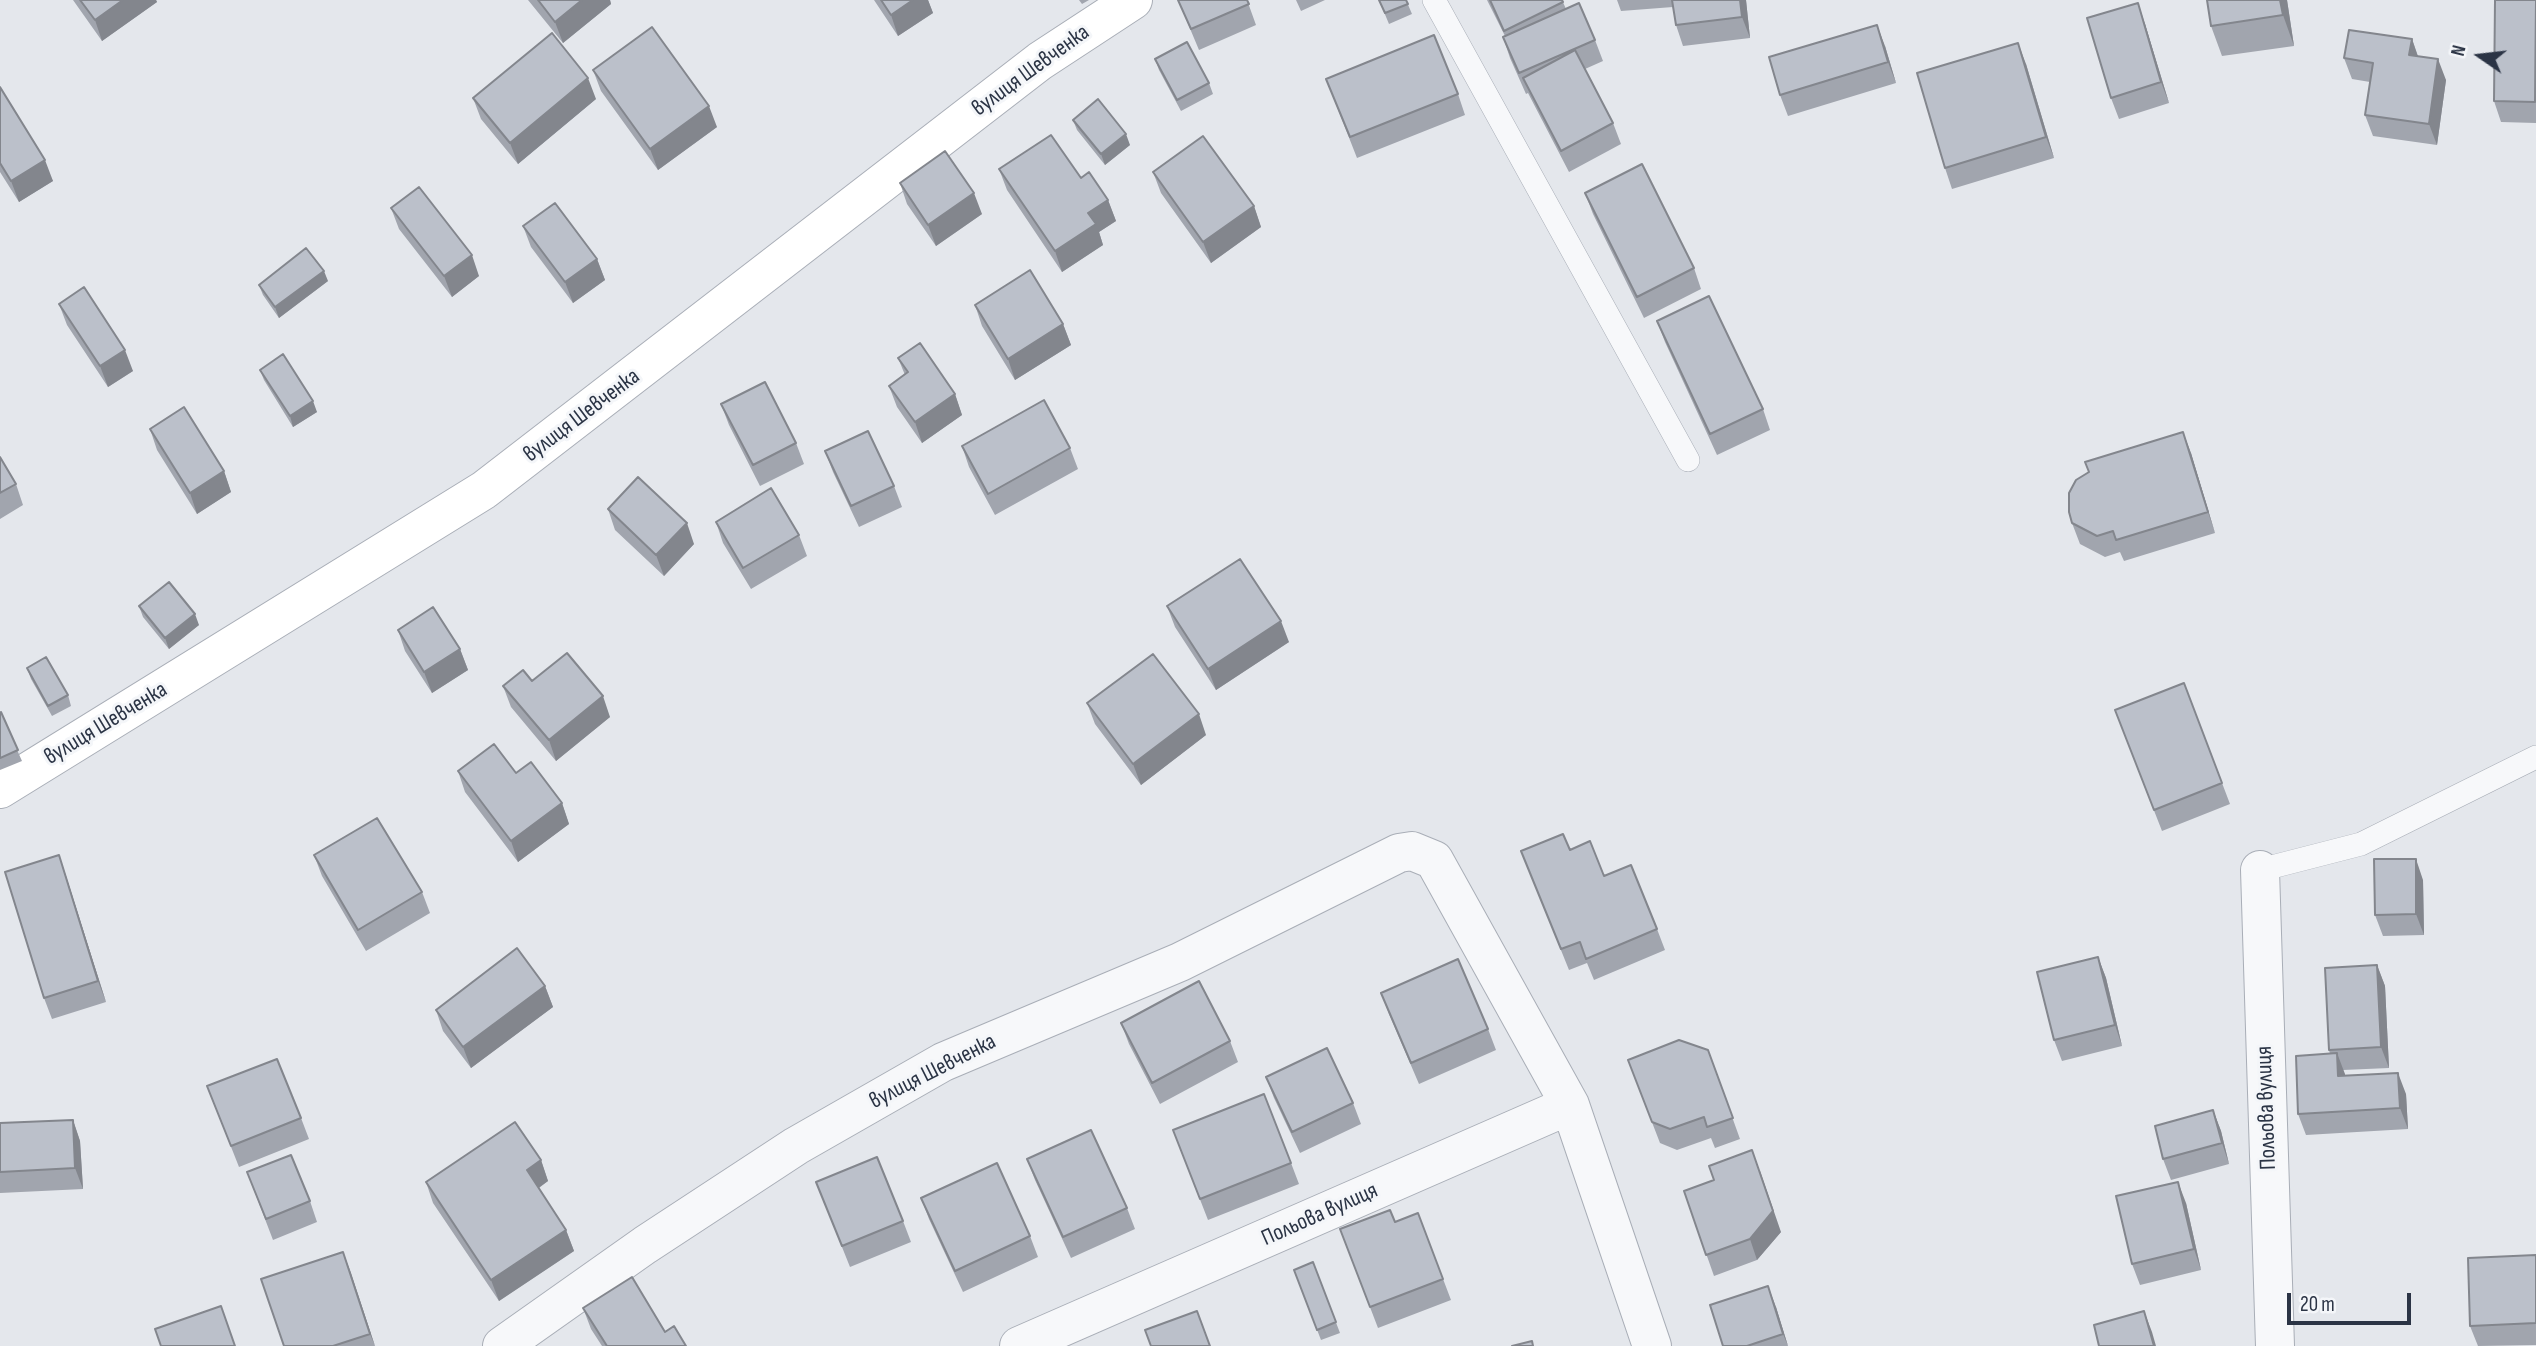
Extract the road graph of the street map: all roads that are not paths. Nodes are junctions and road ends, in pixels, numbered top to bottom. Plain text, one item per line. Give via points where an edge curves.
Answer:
1 (1133, 0) edge
2 (1434, 0) edge
3 (1688, 460) dead end
4 (2536, 757) edge
5 (0, 789) edge
6 (2260, 870) joint
7 (1570, 1105) junction
8 (1073, 1335) edge
9 (502, 1346) edge
10 (1019, 1346) edge
11 (1652, 1346) edge
12 (2275, 1346) edge

1 - 5 street, вулиця Шевченка via 1040,61 484,490
2 - 3 lane
4 - 6 lane via 2361,844
6 - 12 street, Польова вулиця
7 - 8 street, Польова вулиця
7 - 9 street, вулиця Шевченка via 1434,860 1412,851 1399,853 1180,962 943,1062 796,1146
7 - 11 street
8 - 10 street, Польова вулиця

